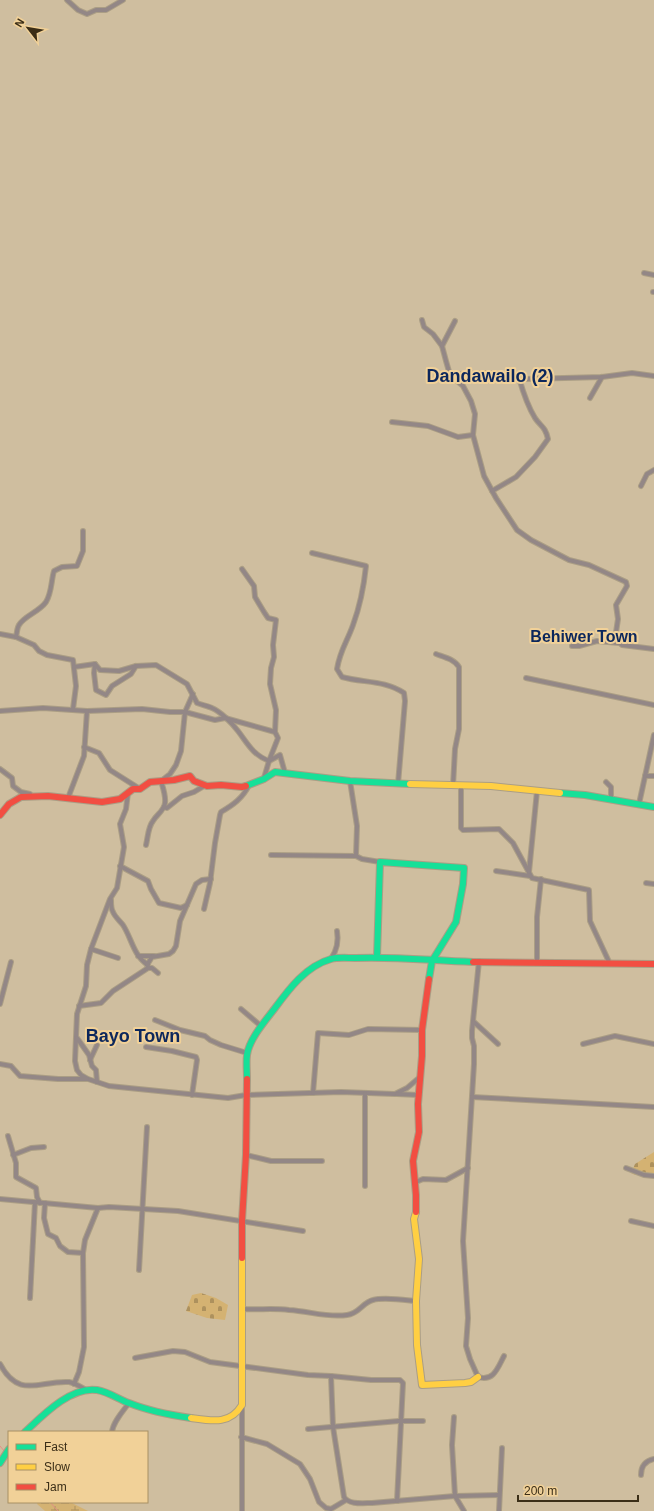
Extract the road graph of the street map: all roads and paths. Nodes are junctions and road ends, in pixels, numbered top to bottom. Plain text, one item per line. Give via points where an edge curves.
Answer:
1 (67, 0) edge
2 (123, 0) edge
3 (644, 273) dead end
4 (654, 275) edge
5 (422, 320) dead end
6 (455, 321) dead end
7 (442, 346) junction
8 (450, 375) junction
9 (654, 376) edge
10 (602, 377) junction
11 (519, 378) junction
12 (590, 398) dead end
13 (392, 422) dead end
14 (473, 435) junction
15 (654, 470) edge
16 (641, 486) dead end
17 (492, 491) junction
18 (83, 531) dead end
19 (312, 553) dead end
20 (242, 569) dead end
21 (0, 634) edge
22 (16, 637) junction
23 (619, 643) junction
24 (572, 646) dead end
25 (654, 649) edge
26 (436, 654) dead end
27 (95, 664) junction
28 (136, 666) junction
29 (74, 667) junction
30 (526, 678) dead end
31 (193, 694) junction
32 (654, 705) edge
33 (73, 710) junction
34 (87, 711) junction
35 (0, 712) edge
36 (185, 712) junction
37 (225, 718) junction
38 (275, 732) junction
39 (654, 735) edge
40 (84, 747) junction
41 (268, 761) junction
42 (0, 769) edge
43 (286, 773) junction
44 (645, 776) junction
45 (654, 776) edge
46 (264, 779) junction
47 (161, 781) junction
48 (350, 781) junction
49 (606, 782) dead end
50 (398, 784) junction
51 (249, 785) junction
52 (204, 786) junction
53 (453, 786) junction
54 (461, 786) junction
55 (140, 789) junction
56 (537, 791) junction
57 (128, 793) junction
58 (39, 796) junction
59 (68, 798) junction
60 (611, 800) junction
61 (639, 804) junction
62 (164, 807) junction
63 (654, 807) edge
64 (0, 815) edge
65 (146, 845) dead end
66 (271, 855) dead end
67 (356, 856) junction
68 (380, 862) junction
69 (120, 866) junction
70 (496, 871) dead end
71 (530, 874) junction
72 (211, 879) junction
73 (540, 879) junction
74 (646, 883) dead end
75 (654, 884) edge
76 (110, 899) junction
77 (188, 905) junction
78 (204, 909) dead end
79 (337, 931) dead end
80 (91, 949) junction
81 (138, 956) junction
82 (156, 956) junction
83 (376, 957) junction
84 (118, 958) dead end
85 (331, 959) junction
86 (432, 961) junction
87 (479, 961) junction
88 (11, 962) dead end
89 (537, 962) junction
90 (610, 964) junction
91 (654, 964) edge
92 (147, 965) junction
93 (152, 968) junction
94 (158, 973) dead end
95 (84, 993) junction
96 (0, 1004) edge
97 (91, 1004) junction
98 (79, 1006) junction
99 (240, 1009) dead end
100 (154, 1020) dead end
101 (474, 1022) junction
102 (260, 1026) junction
103 (422, 1030) junction
104 (77, 1038) junction
105 (498, 1044) dead end
106 (583, 1044) dead end
107 (654, 1044) edge
108 (97, 1045) dead end
109 (146, 1047) dead end
110 (247, 1053) junction
111 (90, 1060) junction
112 (0, 1064) edge
113 (420, 1077) junction
114 (88, 1079) junction
115 (97, 1082) junction
116 (313, 1093) junction
117 (365, 1094) junction
118 (395, 1094) junction
119 (192, 1095) junction
120 (246, 1095) junction
121 (418, 1095) junction
122 (472, 1097) junction
123 (654, 1106) edge
124 (147, 1127) dead end
125 (8, 1136) dead end
126 (44, 1146) dead end
127 (246, 1154) junction
128 (13, 1155) junction
129 (322, 1160) dead end
130 (468, 1168) junction
131 (626, 1168) dead end
132 (654, 1176) edge
133 (416, 1182) junction
134 (365, 1186) dead end
135 (0, 1199) edge
136 (35, 1202) junction
137 (43, 1203) junction
138 (98, 1208) junction
139 (143, 1210) junction
140 (242, 1221) junction
141 (631, 1221) dead end
142 (654, 1226) edge
143 (303, 1231) dead end
144 (83, 1253) junction
145 (139, 1270) dead end
146 (30, 1298) dead end
147 (416, 1301) junction
148 (243, 1309) junction
149 (504, 1356) dead end
150 (135, 1358) dead end
151 (0, 1364) edge
152 (243, 1367) junction
153 (331, 1376) junction
154 (478, 1377) junction
155 (74, 1384) junction
156 (86, 1390) junction
157 (129, 1403) junction
158 (242, 1405) junction
159 (454, 1417) dead end
160 (400, 1421) junction
161 (423, 1421) dead end
162 (333, 1427) junction
163 (308, 1429) dead end
164 (26, 1431) edge
165 (112, 1431) edge
166 (241, 1436) junction
167 (502, 1448) dead end
168 (8, 1451) edge
169 (654, 1459) edge
170 (1, 1462) edge
171 (641, 1475) dead end
172 (499, 1495) junction
173 (455, 1496) junction
174 (346, 1500) junction
175 (397, 1501) junction
176 (242, 1511) edge
177 (464, 1511) edge
178 (499, 1511) edge

1 - 2 street via 87,14 96,10 106,10
3 - 4 street
5 - 7 street via 424,326
6 - 7 street
7 - 8 street
8 - 11 street via 488,373
8 - 14 street via 463,386 471,401 475,414
9 - 10 street via 632,373
10 - 11 street
10 - 12 street
11 - 17 street via 525,400 535,419 546,430 548,439 516,477
13 - 14 street via 428,426 458,437
14 - 17 street via 484,476
15 - 16 street via 646,474
17 - 23 street via 517,530 531,540 569,560 589,565 626,582 627,586 616,604 618,619 615,640
18 - 22 street via 82,552 77,566 62,567 54,571 51,591 46,602 19,624
19 - 50 street via 366,566 353,625 339,656 337,669 342,677 379,682 396,687 404,693
20 - 38 street via 254,586 255,597 268,618 276,620 270,684 276,710
21 - 22 street
22 - 29 street via 34,644 39,651 47,655 73,660
23 - 24 street via 597,641
23 - 25 street via 622,646
26 - 53 street via 450,659 459,667 459,729
27 - 28 street via 100,670 119,671
27 - 28 street via 96,690 106,694 112,686 131,674
27 - 29 street
28 - 31 street via 156,665 187,684
29 - 33 street via 76,686
30 - 32 street
31 - 36 street
31 - 37 street via 197,703 213,708
33 - 34 street
33 - 35 street via 43,708
34 - 36 street via 142,709
34 - 40 street
36 - 37 street via 216,720
36 - 47 street via 179,758 173,771
37 - 38 street
37 - 41 street via 256,755
38 - 41 street via 278,738
39 - 44 street
40 - 55 street via 99,753 110,770
40 - 59 street via 84,756
41 - 43 street via 280,755
41 - 46 street
42 - 58 street via 12,778 13,786 21,792
43 - 46 street via 275,772
43 - 48 street
44 - 45 street
44 - 61 street
46 - 51 street
47 - 52 street via 190,776
47 - 55 street via 150,782
47 - 62 street via 165,796
48 - 50 street
48 - 67 street via 357,826
49 - 60 street via 611,787
50 - 53 street
51 - 52 street
51 - 72 street via 238,800 221,812
52 - 62 street via 182,796 167,808
53 - 54 street
54 - 56 street
54 - 71 street via 462,828 499,828 513,843
55 - 57 street via 133,789
56 - 60 street
56 - 71 street
57 - 59 street via 120,799 102,802
57 - 69 street via 126,809 120,824 124,847
58 - 59 street
58 - 64 street via 22,797 9,804
60 - 61 street
61 - 63 street
62 - 65 street via 152,821
66 - 67 street
67 - 68 street
68 - 83 street
68 - 86 street via 464,868 456,922
69 - 76 street via 117,888
69 - 77 street via 148,881 159,903 181,908
70 - 71 street
71 - 73 street
72 - 77 street via 196,884
72 - 78 street
73 - 89 street
73 - 90 street via 589,890 590,921
74 - 75 street
76 - 80 street
76 - 81 street via 113,913 123,926
77 - 82 street via 180,921 173,951
79 - 85 street via 337,946
80 - 84 street
80 - 95 street
81 - 82 street
81 - 92 street
82 - 92 street via 152,957
83 - 85 street
83 - 86 street
85 - 102 street via 305,973
86 - 87 street
86 - 103 street
87 - 89 street
87 - 101 street
88 - 96 street
89 - 90 street
90 - 91 street
92 - 93 street
93 - 94 street
93 - 97 street via 126,981 101,1003
95 - 97 street
95 - 98 street
97 - 98 street
98 - 104 street via 76,1020
99 - 102 street
100 - 110 street
101 - 105 street
101 - 122 street
102 - 110 street
103 - 113 street
103 - 116 street via 368,1029 349,1035 318,1033
104 - 111 street
104 - 114 street via 77,1070
106 - 107 street via 615,1036
108 - 111 street
109 - 119 street via 196,1057
110 - 120 street
111 - 115 street via 96,1070
112 - 114 street via 11,1066 20,1076
113 - 118 street
113 - 121 street
114 - 115 street
115 - 119 street via 109,1086
116 - 117 street
116 - 120 street
117 - 118 street
117 - 134 street
118 - 121 street
119 - 120 street via 228,1098
120 - 127 street
121 - 133 street via 419,1132 413,1161
122 - 123 street
122 - 130 street
124 - 139 street
125 - 128 street
126 - 128 street
127 - 129 street via 271,1161
127 - 140 street
128 - 137 street via 16,1177 36,1188 37,1197
130 - 133 street via 446,1180 423,1179
130 - 154 street via 463,1241 468,1318 466,1346
131 - 132 street
133 - 147 street via 414,1219 419,1259
135 - 136 street
136 - 137 street
136 - 146 street
137 - 138 street
137 - 144 street via 48,1234 56,1238 60,1246 68,1252
138 - 139 street
138 - 144 street via 85,1240
139 - 140 street via 178,1211
139 - 145 street
140 - 143 street
140 - 148 street
141 - 142 street
144 - 155 street via 84,1347 80,1372
147 - 148 street via 373,1300 353,1314 338,1316 288,1310
147 - 154 street via 417,1345 422,1385 465,1383
148 - 152 street
149 - 154 street via 500,1366 489,1378
150 - 152 street via 173,1351 185,1352 210,1362
151 - 155 street via 5,1374 29,1387 58,1382
152 - 153 street
152 - 158 street
153 - 160 street via 402,1381
153 - 162 street
155 - 156 street
156 - 157 street via 98,1389
156 - 164 street via 62,1400
157 - 158 street via 164,1413 220,1421 237,1414
157 - 165 street
158 - 166 street
159 - 173 street via 452,1445
160 - 161 street
160 - 162 street
160 - 175 street
162 - 163 street
162 - 174 street
166 - 174 street via 267,1444 300,1464 310,1479 319,1502 326,1508 331,1509
166 - 176 street
167 - 172 street
168 - 170 street
169 - 171 street via 645,1464
172 - 173 street
172 - 178 street
173 - 175 street
173 - 177 street
174 - 175 street via 361,1503

